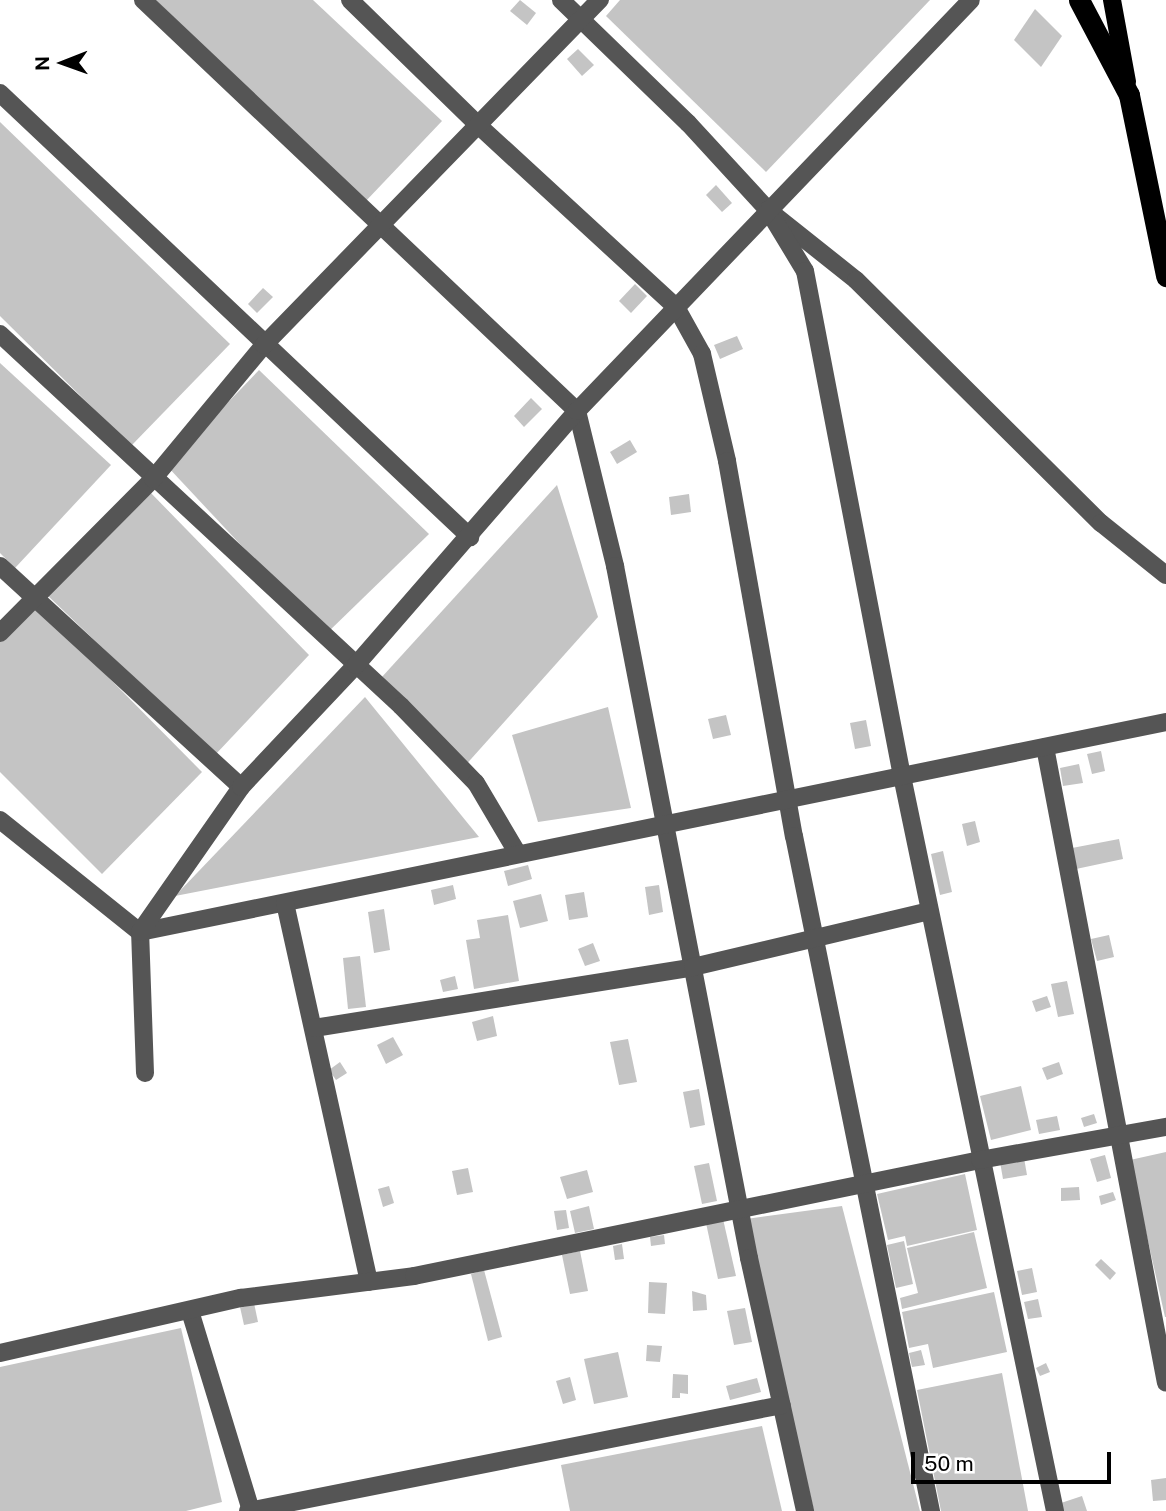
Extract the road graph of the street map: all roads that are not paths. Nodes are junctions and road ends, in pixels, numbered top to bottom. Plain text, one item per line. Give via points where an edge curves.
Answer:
1 (143, 0) edge
2 (350, 0) edge
3 (561, 0) edge
4 (600, 0) edge
5 (971, 0) edge
6 (1079, 0) edge
7 (1111, 0) edge
8 (581, 20) junction
9 (0, 93) edge
10 (1129, 95) junction
11 (478, 125) junction
12 (768, 210) junction
13 (380, 226) junction
14 (1166, 276) edge
15 (676, 306) junction
16 (0, 334) edge
17 (264, 345) junction
18 (577, 411) junction
19 (153, 478) junction
20 (470, 537) junction
21 (0, 566) edge
22 (1166, 575) edge
23 (35, 598) junction
24 (0, 633) edge
25 (356, 665) junction
26 (1166, 722) edge
27 (1045, 747) junction
28 (902, 776) junction
29 (241, 787) junction
30 (789, 798) junction
31 (0, 820) edge
32 (665, 822) junction
33 (518, 854) junction
34 (285, 903) junction
35 (929, 911) junction
36 (141, 932) junction
37 (816, 936) junction
38 (693, 967) junction
39 (314, 1028) junction
40 (145, 1073) dead end
41 (1166, 1127) edge
42 (1120, 1135) junction
43 (980, 1160) junction
44 (867, 1183) junction
45 (740, 1211) junction
46 (369, 1282) junction
47 (190, 1311) junction
48 (0, 1353) edge
49 (1166, 1383) edge
50 (782, 1405) junction
51 (250, 1511) edge
52 (806, 1511) edge
53 (931, 1511) edge
54 (1055, 1511) edge

1 - 13 street
2 - 11 street
3 - 8 street
4 - 8 street
5 - 12 street
6 - 10 highway
7 - 10 main road
8 - 11 street
8 - 12 street via 688,123
9 - 17 street
10 - 14 highway
11 - 13 street
11 - 15 street
12 - 15 street
12 - 22 street via 856,281 1101,523
12 - 28 street via 805,271
13 - 17 street
13 - 18 street
15 - 18 street
15 - 30 street via 702,354 727,461
16 - 19 street
17 - 19 street
17 - 20 street
18 - 20 street
18 - 32 street via 615,566
19 - 23 street
19 - 25 street
20 - 25 street
21 - 23 street
23 - 24 street
23 - 29 street
25 - 29 street
25 - 33 street via 476,783
26 - 27 street
27 - 28 street
27 - 42 street
28 - 30 street
28 - 35 street
29 - 36 street
30 - 32 street
30 - 37 street
31 - 36 street
32 - 33 street
32 - 38 street
33 - 34 street
34 - 36 street
34 - 39 street
35 - 37 street
35 - 43 street
36 - 40 street
37 - 38 street
37 - 44 street
38 - 39 street
38 - 45 street
39 - 46 street
41 - 42 street
42 - 43 street
42 - 49 street
43 - 44 street
43 - 54 street
44 - 45 street
44 - 53 street
45 - 46 street
45 - 50 street
46 - 47 street via 241,1298
47 - 48 street
47 - 51 street
50 - 51 street
50 - 52 street

